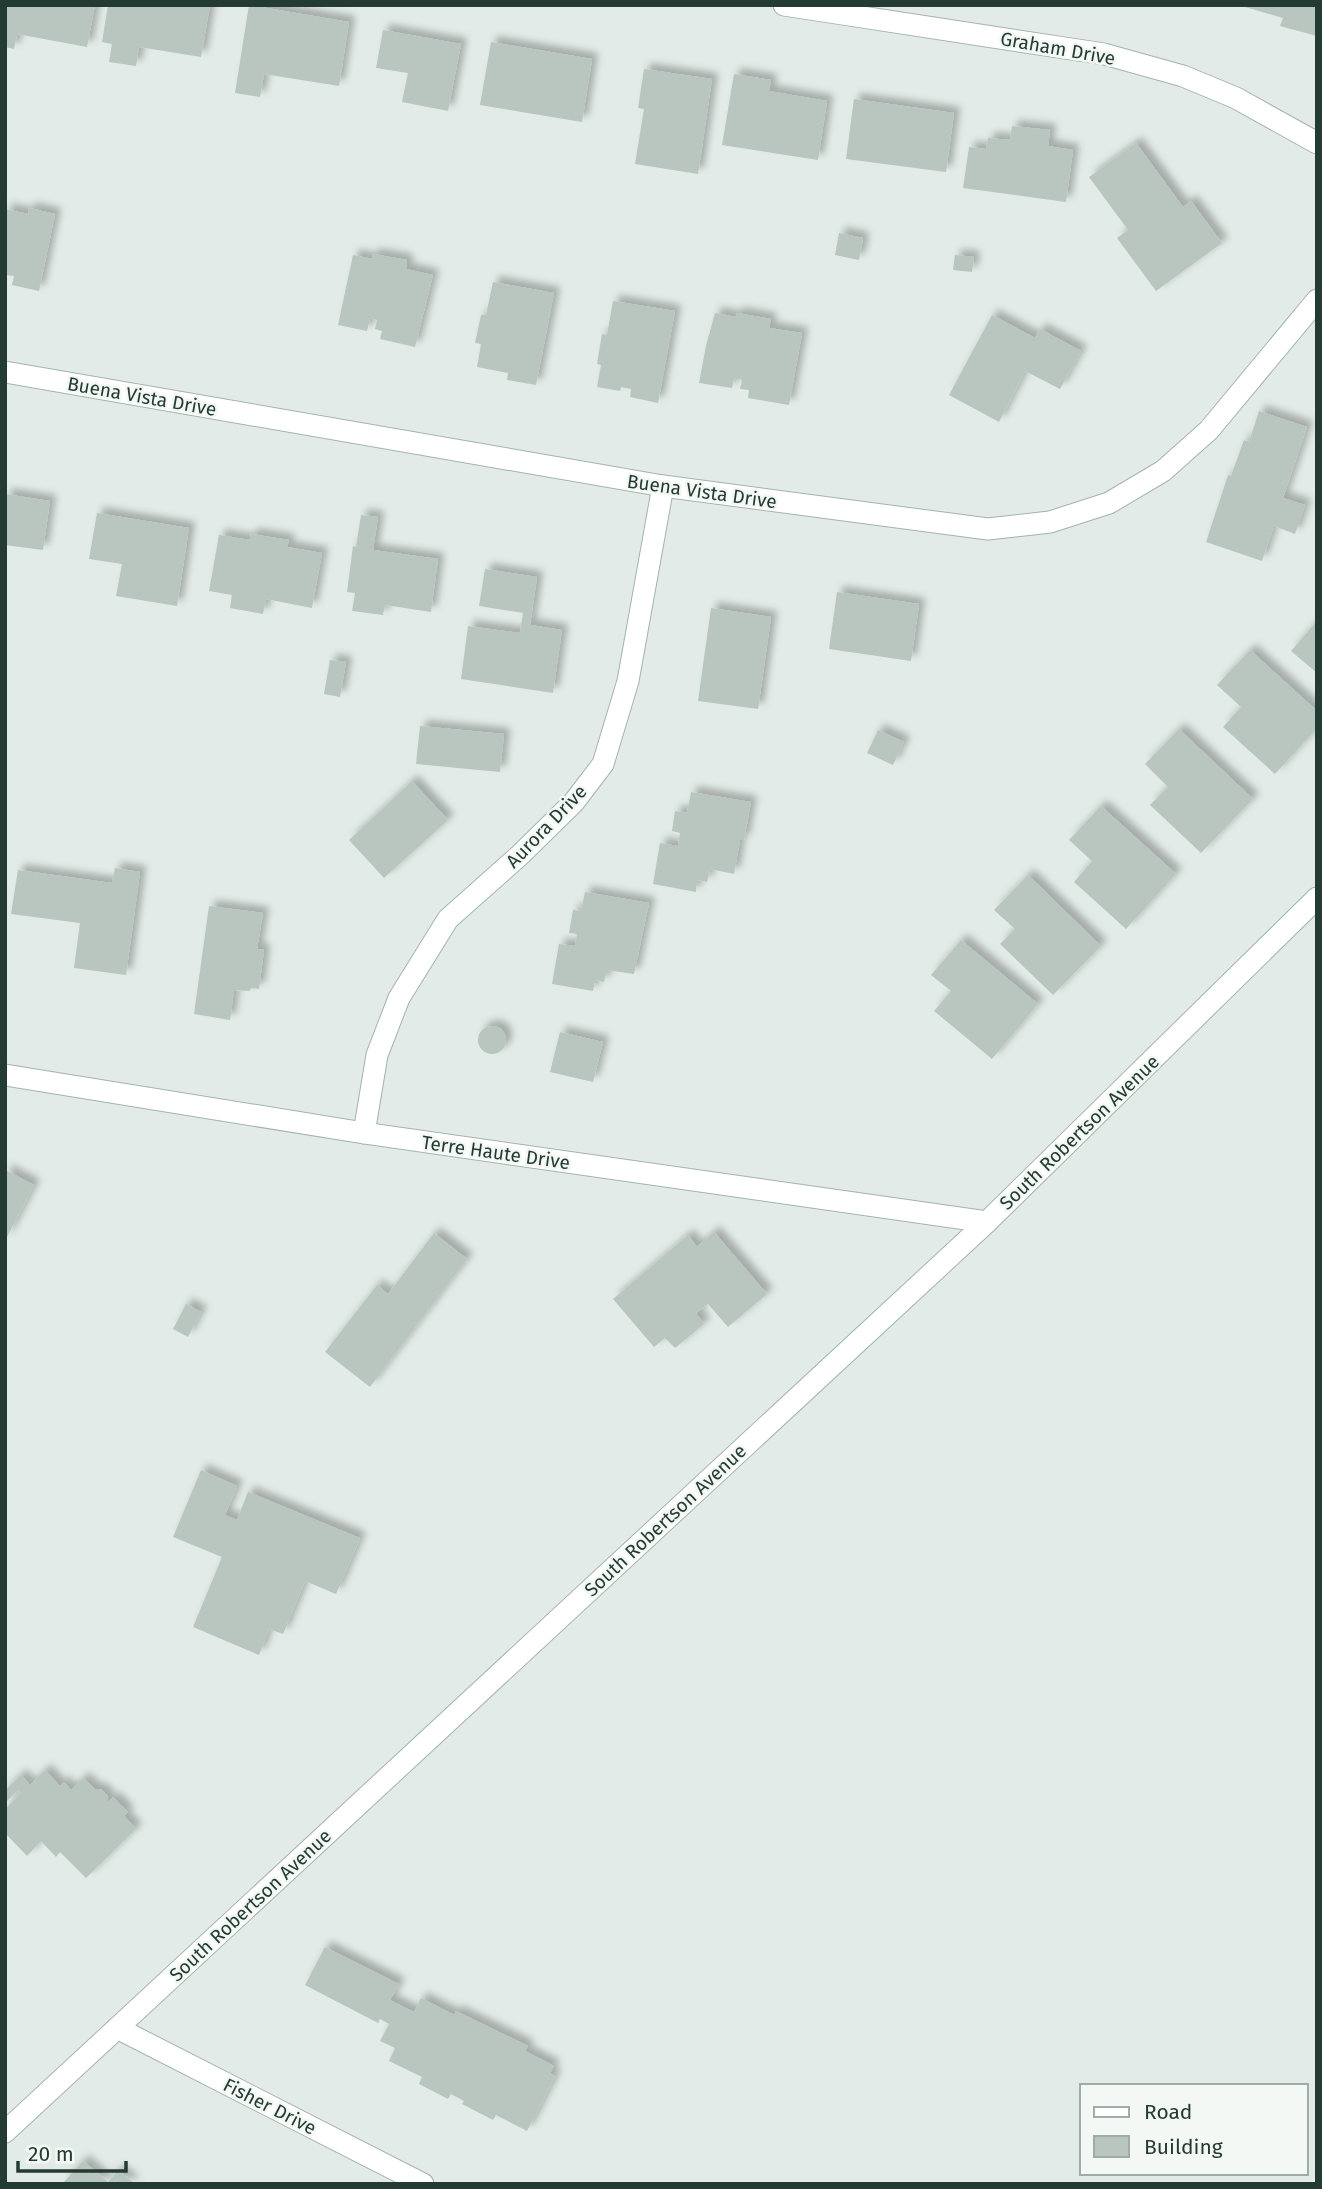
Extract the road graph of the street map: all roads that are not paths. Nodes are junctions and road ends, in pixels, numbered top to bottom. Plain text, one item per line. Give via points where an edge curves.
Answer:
1 (785, 5) edge
2 (1317, 143) edge
3 (1317, 300) edge
4 (5, 372) edge
5 (663, 486) junction
6 (1317, 898) edge
7 (5, 1075) edge
8 (363, 1133) junction
9 (987, 1222) junction
10 (117, 2028) junction
11 (5, 2132) edge
12 (423, 2184) edge

1 - 2 street, Graham Drive via 1104,54 1215,89
3 - 5 street, Buena Vista Drive via 1209,430 1163,471 1109,503 1050,522 978,528
4 - 5 street, Buena Vista Drive
5 - 8 street, Aurora Drive via 628,681 603,764 573,802 449,919 399,998 377,1055
6 - 9 street, South Robertson Avenue
7 - 8 street, Terre Haute Drive
8 - 9 street, Terre Haute Drive
9 - 10 street, South Robertson Avenue
10 - 11 street, South Robertson Avenue
10 - 12 street, Fisher Drive

